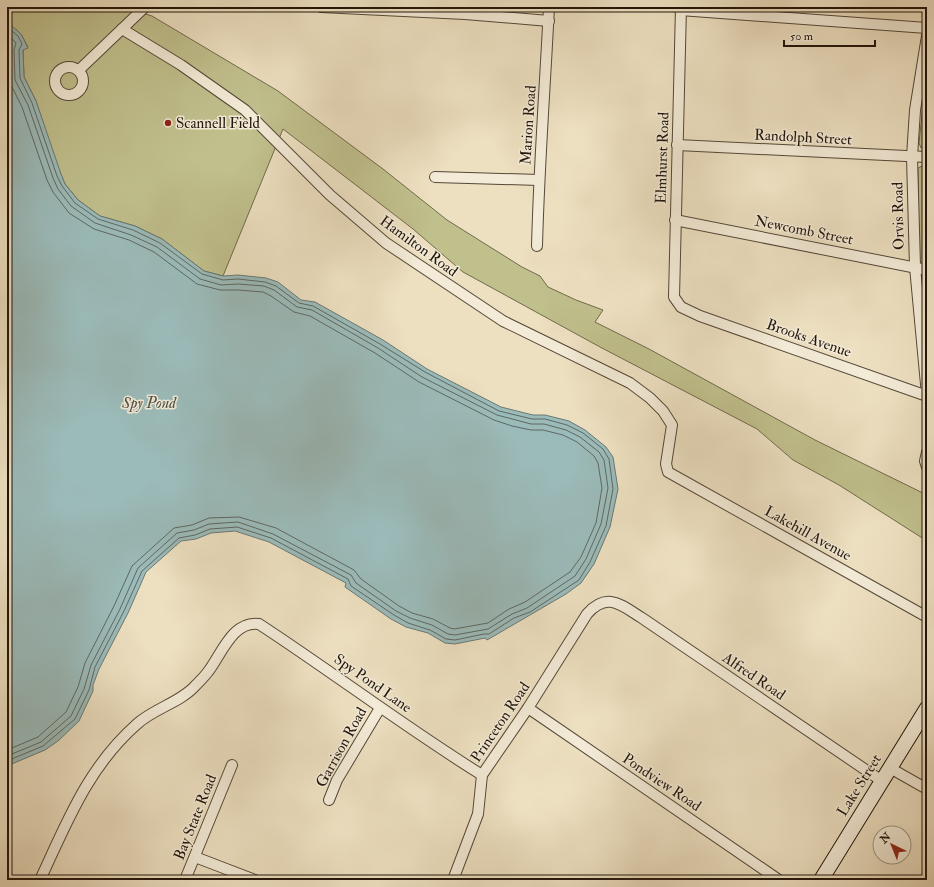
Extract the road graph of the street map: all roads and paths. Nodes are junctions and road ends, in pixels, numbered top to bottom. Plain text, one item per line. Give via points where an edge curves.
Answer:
1 (145, 7) edge
2 (321, 7) edge
3 (550, 7) edge
4 (681, 9) edge
5 (549, 21) junction
6 (927, 28) edge
7 (122, 29) junction
8 (927, 36) edge
9 (79, 70) dead end
10 (677, 145) junction
11 (912, 157) junction
12 (927, 157) edge
13 (435, 177) dead end
14 (539, 180) junction
15 (675, 220) junction
16 (537, 246) dead end
17 (915, 267) junction
18 (927, 270) edge
19 (681, 307) joint
20 (927, 396) edge
21 (927, 452) edge
22 (927, 467) edge
23 (675, 477) joint
24 (606, 600) joint
25 (927, 617) edge
26 (380, 708) junction
27 (528, 708) junction
28 (927, 708) edge
29 (232, 765) dead end
30 (890, 768) junction
31 (482, 775) junction
32 (882, 781) junction
33 (927, 789) edge
34 (329, 800) dead end
35 (195, 857) junction
36 (40, 880) edge
37 (185, 880) edge
38 (255, 880) edge
39 (453, 880) edge
40 (779, 880) edge
41 (821, 880) edge

1 - 7 street
2 - 5 street
3 - 5 street, Marion Road
4 - 6 street
4 - 10 street, Elmhurst Road
5 - 14 street, Marion Road
7 - 9 street
7 - 23 street, Hamilton Road via 181,65 245,110 330,195 386,243 503,321 630,383 650,398 672,425 666,469
8 - 11 street, Orvis Road via 915,110
10 - 11 street, Randolph Street
10 - 15 street, Elmhurst Road
11 - 12 street, Randolph Street
11 - 17 street, Orvis Road
13 - 14 street
14 - 16 street, Marion Road
15 - 17 street, Newcomb Street
15 - 19 street, Elmhurst Road via 674,297
17 - 18 street, Newcomb Street
17 - 20 street, Orvis Road
19 - 20 street, Brooks Avenue
21 - 22 street
23 - 25 street, Lakehill Avenue
24 - 27 street, Princeton Road via 594,606 587,614
24 - 32 street, Alfred Road via 616,602 642,618
26 - 31 street, Spy Pond Lane
26 - 34 street, Garrison Road via 337,780
26 - 36 street, Spy Pond Lane via 335,674 259,624 244,625 235,632 208,672 192,689 137,723 104,757 74,807
27 - 31 street, Princeton Road
27 - 40 street, Pondview Road
28 - 30 main road, Lake Street
29 - 35 street, Bay State Road
30 - 32 main road, Lake Street
30 - 33 street
31 - 39 street, Princeton Road via 478,814
32 - 41 main road, Lake Street
35 - 37 street, Bay State Road
35 - 38 street

